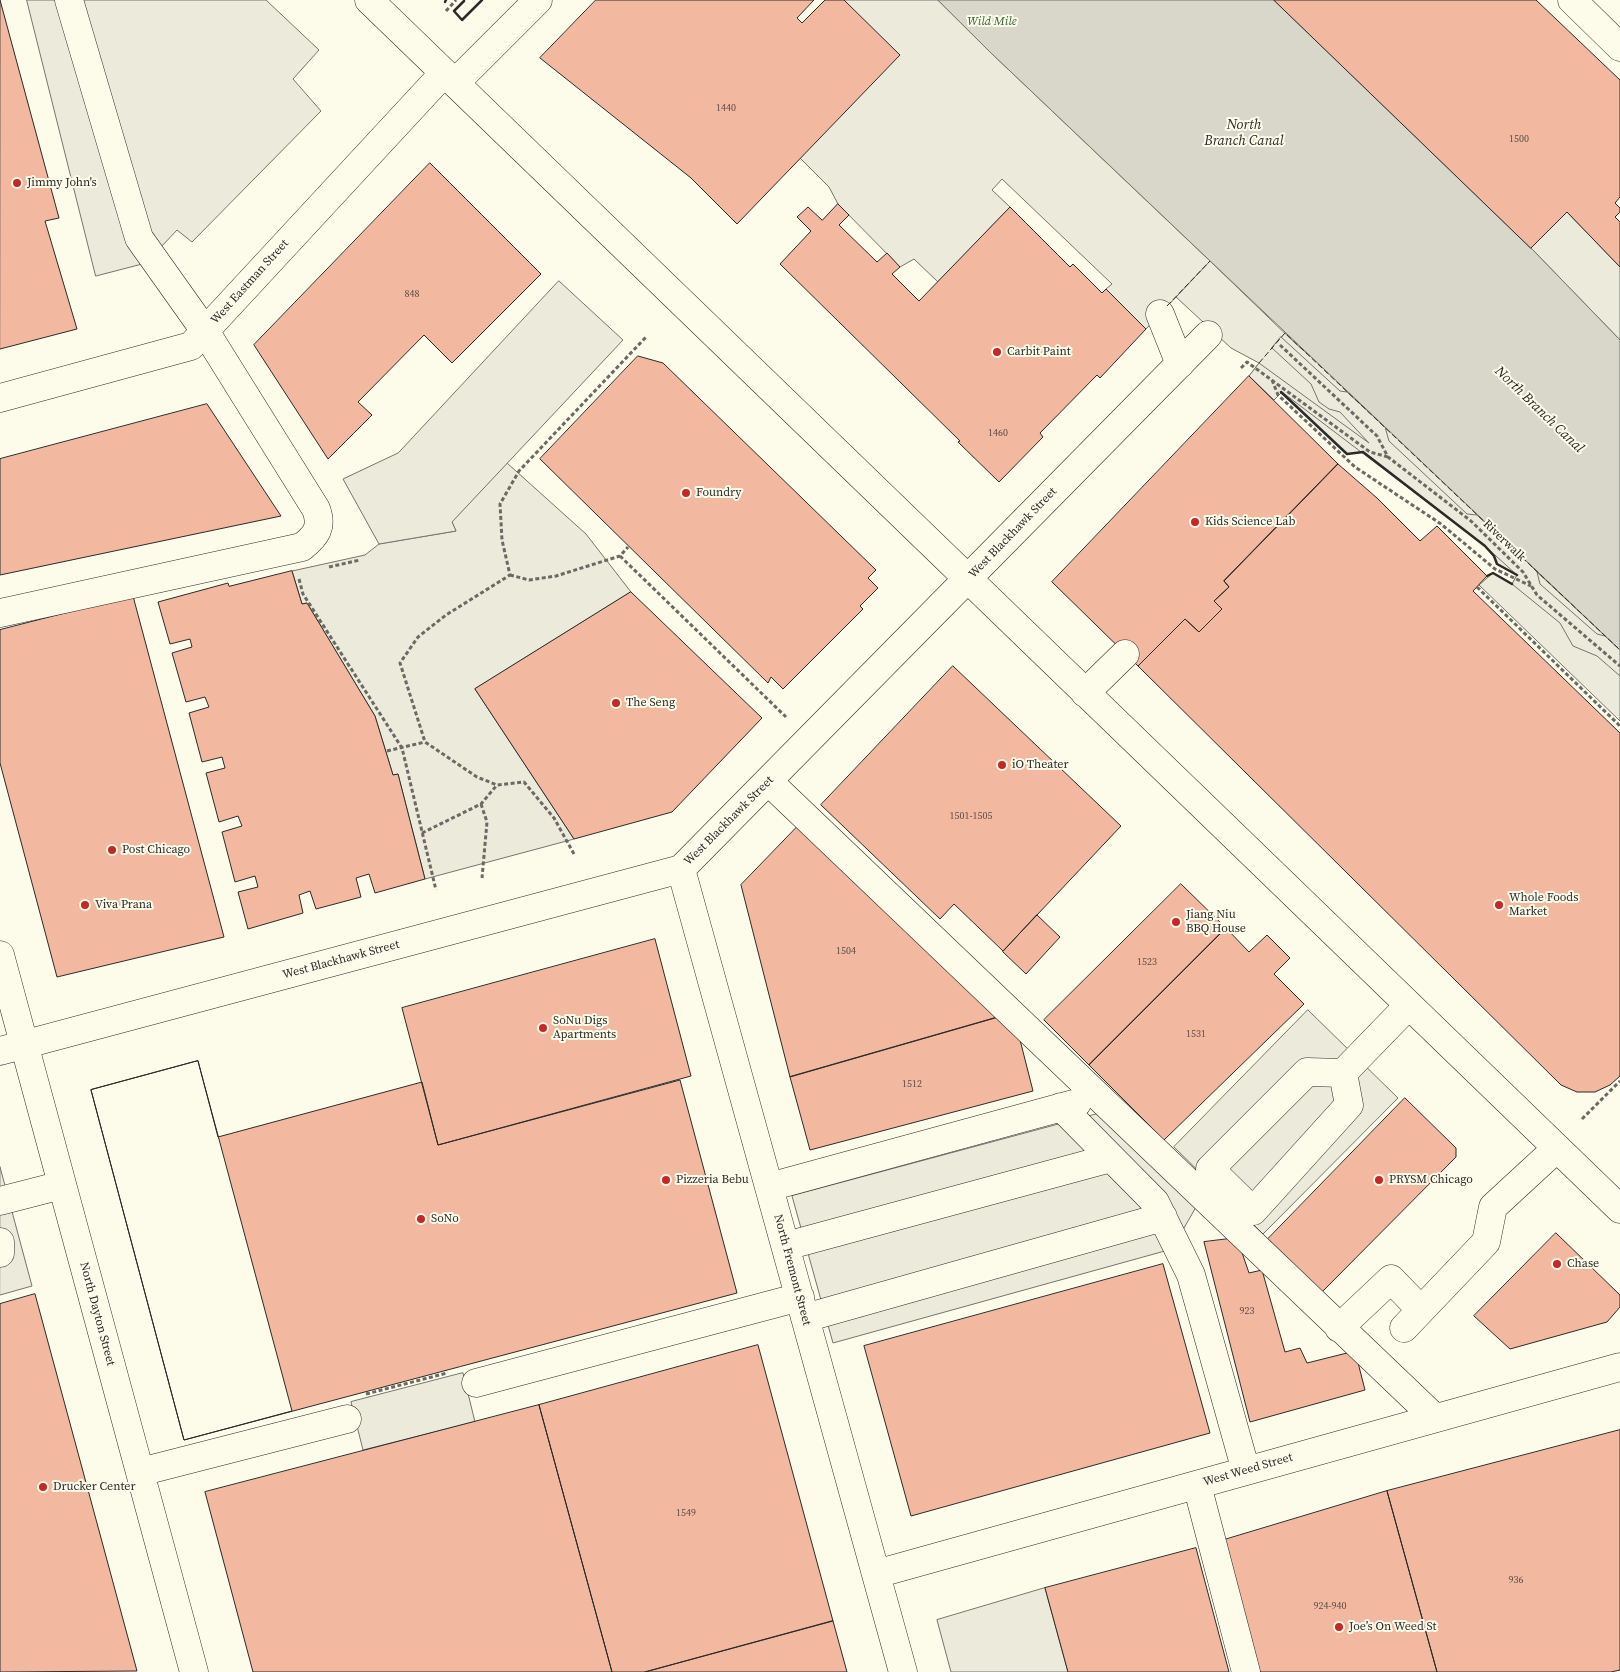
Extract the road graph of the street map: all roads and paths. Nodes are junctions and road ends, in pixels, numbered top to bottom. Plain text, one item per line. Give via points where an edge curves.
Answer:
1 (68, 0) edge
2 (369, 0) edge
3 (456, 0) edge
4 (538, 0) edge
5 (1572, 0) edge
6 (446, 11) dead end
7 (1620, 47) edge
8 (450, 78) junction
9 (1160, 314) dead end
10 (205, 331) junction
11 (1208, 335) dead end
12 (646, 338) dead end
13 (1280, 345) dead end
14 (1180, 364) junction
15 (1241, 368) dead end
16 (1272, 380) junction
17 (0, 398) edge
18 (1388, 457) junction
19 (628, 547) dead end
20 (620, 556) junction
21 (304, 572) dead end
22 (510, 575) junction
23 (968, 579) junction
24 (1477, 587) dead end
25 (1532, 587) junction
26 (0, 613) edge
27 (1125, 654) dead end
28 (1620, 666) edge
29 (1086, 693) junction
30 (787, 718) dead end
31 (1620, 726) edge
32 (424, 742) junction
33 (402, 748) junction
34 (387, 751) dead end
35 (768, 780) junction
36 (498, 785) junction
37 (481, 804) junction
38 (422, 833) junction
39 (574, 854) dead end
40 (681, 869) junction
41 (482, 878) dead end
42 (436, 890) dead end
43 (0, 955) edge
44 (1409, 1005) junction
45 (12, 1047) edge
46 (1343, 1073) junction
47 (1620, 1081) edge
48 (1098, 1097) junction
49 (1061, 1107) junction
50 (1582, 1119) dead end
51 (1557, 1148) junction
52 (1111, 1158) junction
53 (62, 1185) junction
54 (769, 1187) junction
55 (0, 1201) edge
56 (1620, 1209) edge
57 (1163, 1217) junction
58 (0, 1242) edge
59 (786, 1246) junction
60 (0, 1253) edge
61 (802, 1308) junction
62 (1339, 1328) junction
63 (1620, 1367) edge
64 (476, 1383) joint
65 (347, 1418) joint
66 (1435, 1418) junction
67 (1246, 1471) junction
68 (140, 1472) junction
69 (1197, 1485) junction
70 (876, 1574) junction
71 (194, 1672) edge
72 (903, 1672) edge
73 (1246, 1672) edge

1 - 10 street via 139,238
2 - 8 street
3 - 6 path
4 - 8 street, West Eastman Street
5 - 7 street
8 - 10 street, West Eastman Street
8 - 23 street
9 - 14 street
10 - 17 street, West Eastman Street via 191,346
10 - 26 street via 316,509 320,520 316,535 302,547 276,554
11 - 14 street, West Blackhawk Street
12 - 22 path via 519,471 500,504 502,540
13 - 18 path, Riverwalk via 1377,436
14 - 23 street, West Blackhawk Street
15 - 16 path, Riverwalk via 1247,362
16 - 18 path, Riverwalk via 1370,452
16 - 25 path via 1278,395 1355,466 1441,524 1495,569
18 - 25 path, Riverwalk via 1471,521 1524,572
19 - 20 path
20 - 22 path via 556,576 529,580
20 - 30 path
21 - 33 path via 299,578 303,594
22 - 32 path via 446,615 418,637 400,663
23 - 29 street
23 - 35 street, West Blackhawk Street
24 - 31 path
25 - 28 path, Riverwalk via 1537,595
27 - 29 street
29 - 44 street
32 - 33 path
32 - 36 path via 477,778
33 - 34 path
33 - 38 path
35 - 40 street, West Blackhawk Street
35 - 48 street
36 - 37 path
36 - 39 path via 524,782 554,818
37 - 38 path
37 - 41 path via 487,822
38 - 42 path
40 - 45 street, West Blackhawk Street
40 - 54 street, North Fremont Street
43 - 45 street, North Dayton Street
44 - 46 street
44 - 51 street
45 - 53 street, North Dayton Street
46 - 46 street via 1308,1072 1210,1169 1253,1211 1349,1105
47 - 50 path
48 - 49 street
48 - 62 street
49 - 52 street
49 - 54 street
51 - 56 street
51 - 62 street via 1493,1207 1486,1242 1412,1319 1391,1279
52 - 57 street via 1156,1202
52 - 59 street
53 - 55 street
53 - 68 street, North Dayton Street
54 - 59 street, North Fremont Street
57 - 61 street
57 - 67 street via 1191,1276
58 - 60 street
59 - 61 street, North Fremont Street
61 - 64 street
61 - 70 street, North Fremont Street
62 - 66 street
63 - 66 street, West Weed Street
64 - 65 path via 472,1367 342,1400
65 - 68 street
66 - 67 street, West Weed Street
67 - 69 street, West Weed Street
68 - 71 street, North Dayton Street
69 - 70 street, West Weed Street
69 - 73 street
70 - 72 street, North Fremont Street

